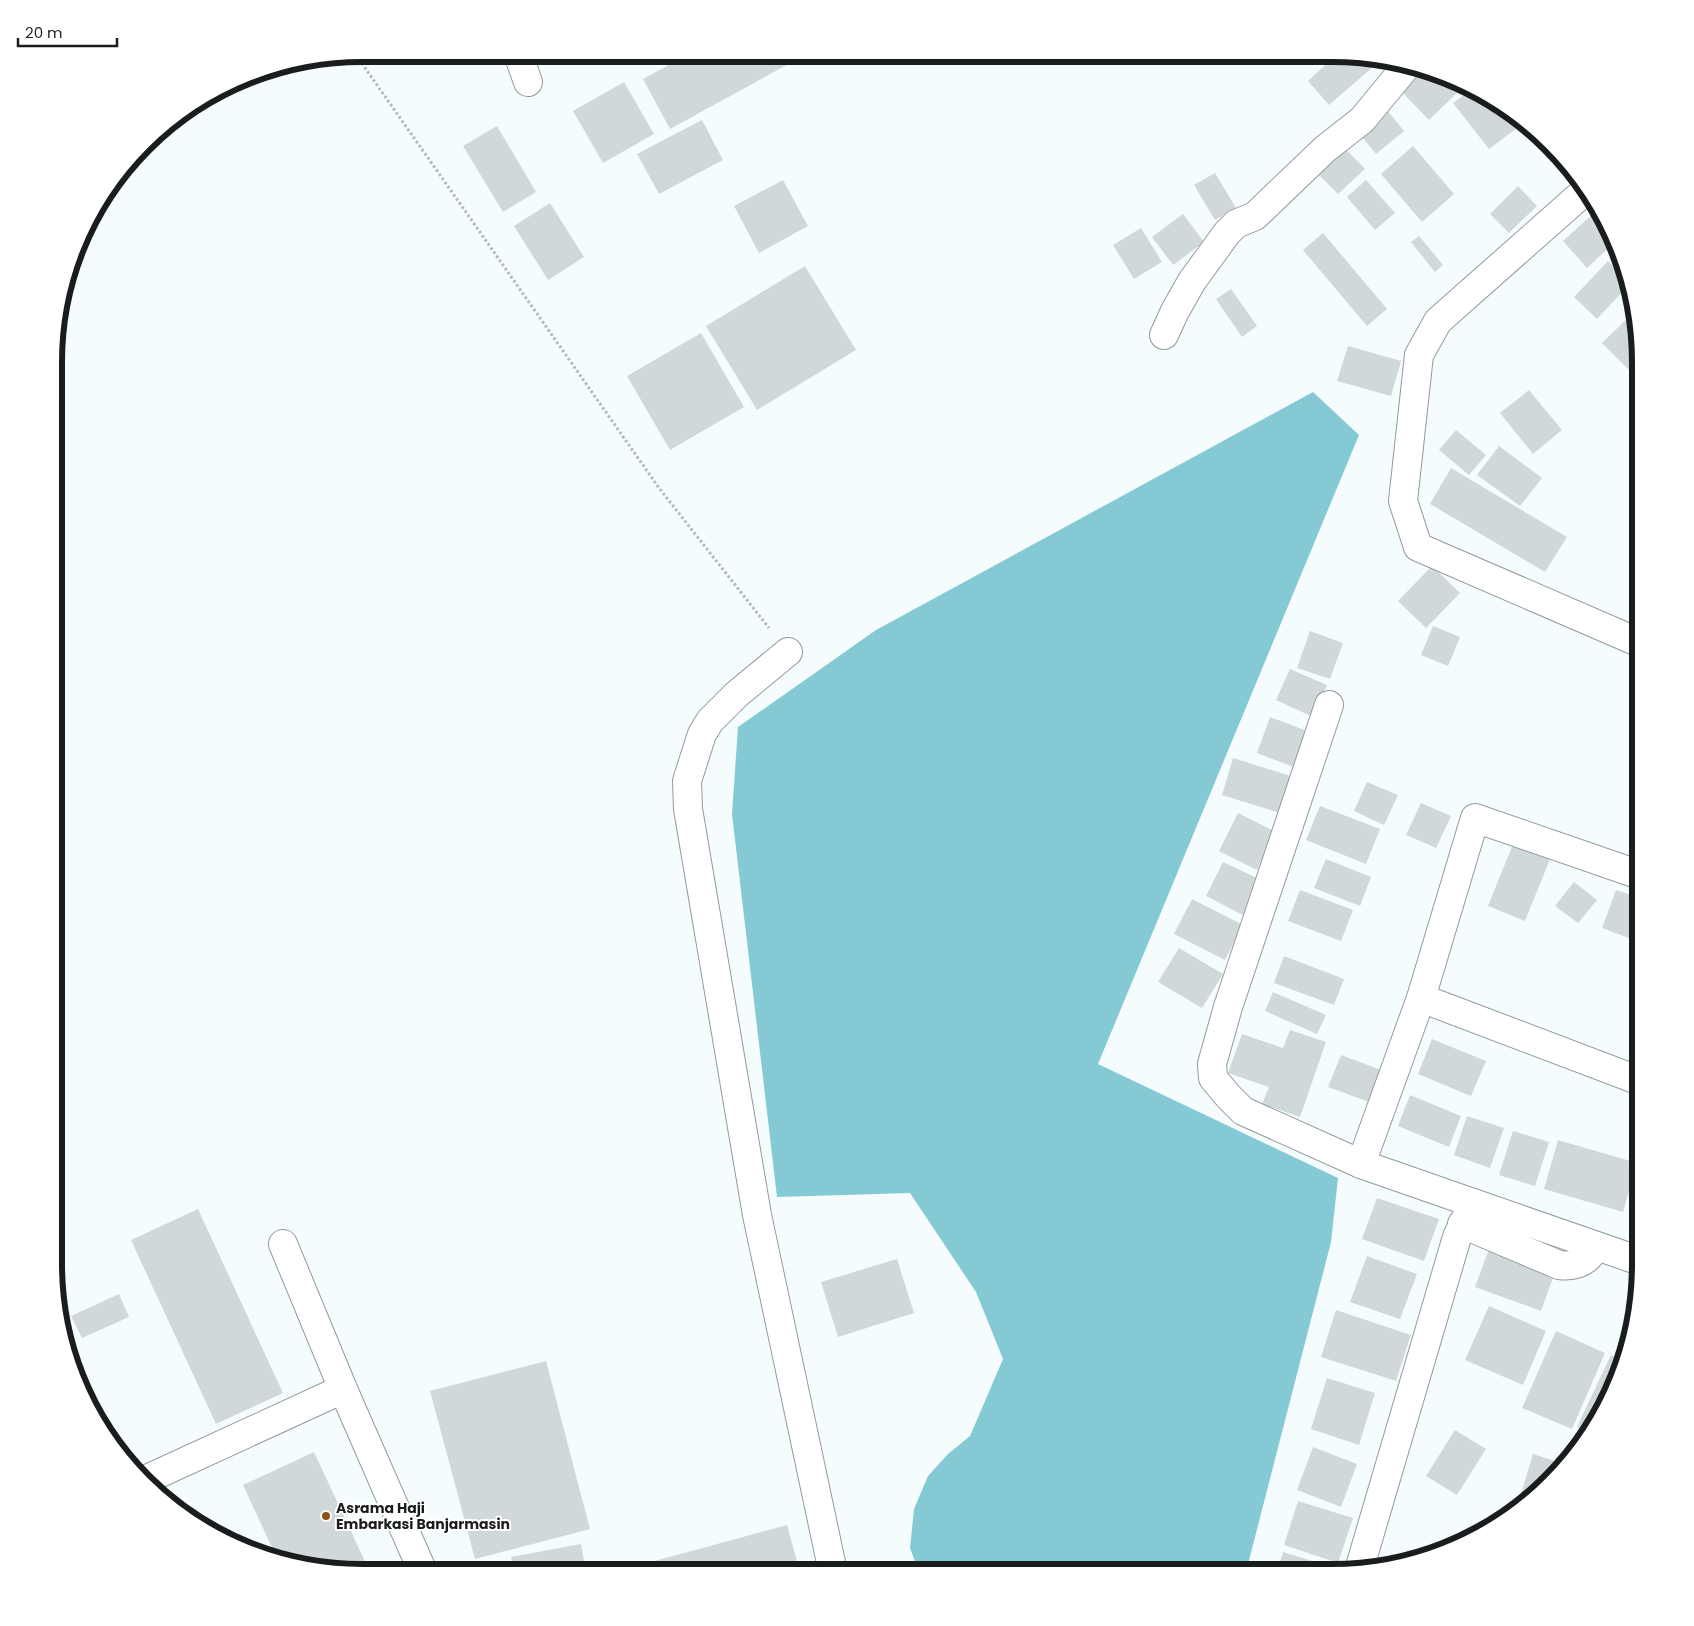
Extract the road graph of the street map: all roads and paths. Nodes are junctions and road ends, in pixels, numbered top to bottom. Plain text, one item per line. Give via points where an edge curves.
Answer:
1 (361, 62) edge
2 (521, 62) edge
3 (1402, 71) edge
4 (528, 82) dead end
5 (1580, 195) edge
6 (1164, 335) dead end
7 (1632, 640) edge
8 (788, 652) joint
9 (1329, 705) dead end
10 (1632, 872) edge
11 (1421, 998) junction
12 (1632, 1078) edge
13 (1361, 1164) junction
14 (1467, 1214) junction
15 (284, 1244) dead end
16 (1632, 1258) edge
17 (343, 1389) junction
18 (151, 1477) edge
19 (1362, 1562) edge
20 (420, 1564) edge
21 (830, 1564) edge

1 - 8 path via 659,488
2 - 4 street
3 - 6 street via 1362,120 1325,149 1255,216 1236,224 1227,233 1192,281
5 - 7 street via 1438,321 1420,355 1403,501 1418,547
8 - 21 street via 710,721 702,734 687,781 688,809 757,1215
9 - 13 street via 1212,1064 1214,1078 1243,1111
10 - 11 street via 1475,818
11 - 12 street
11 - 13 street
13 - 14 street
14 - 16 street via 1560,1264 1569,1266 1585,1261 1596,1246
14 - 19 street via 1457,1237
15 - 17 street
17 - 18 street
17 - 20 street

